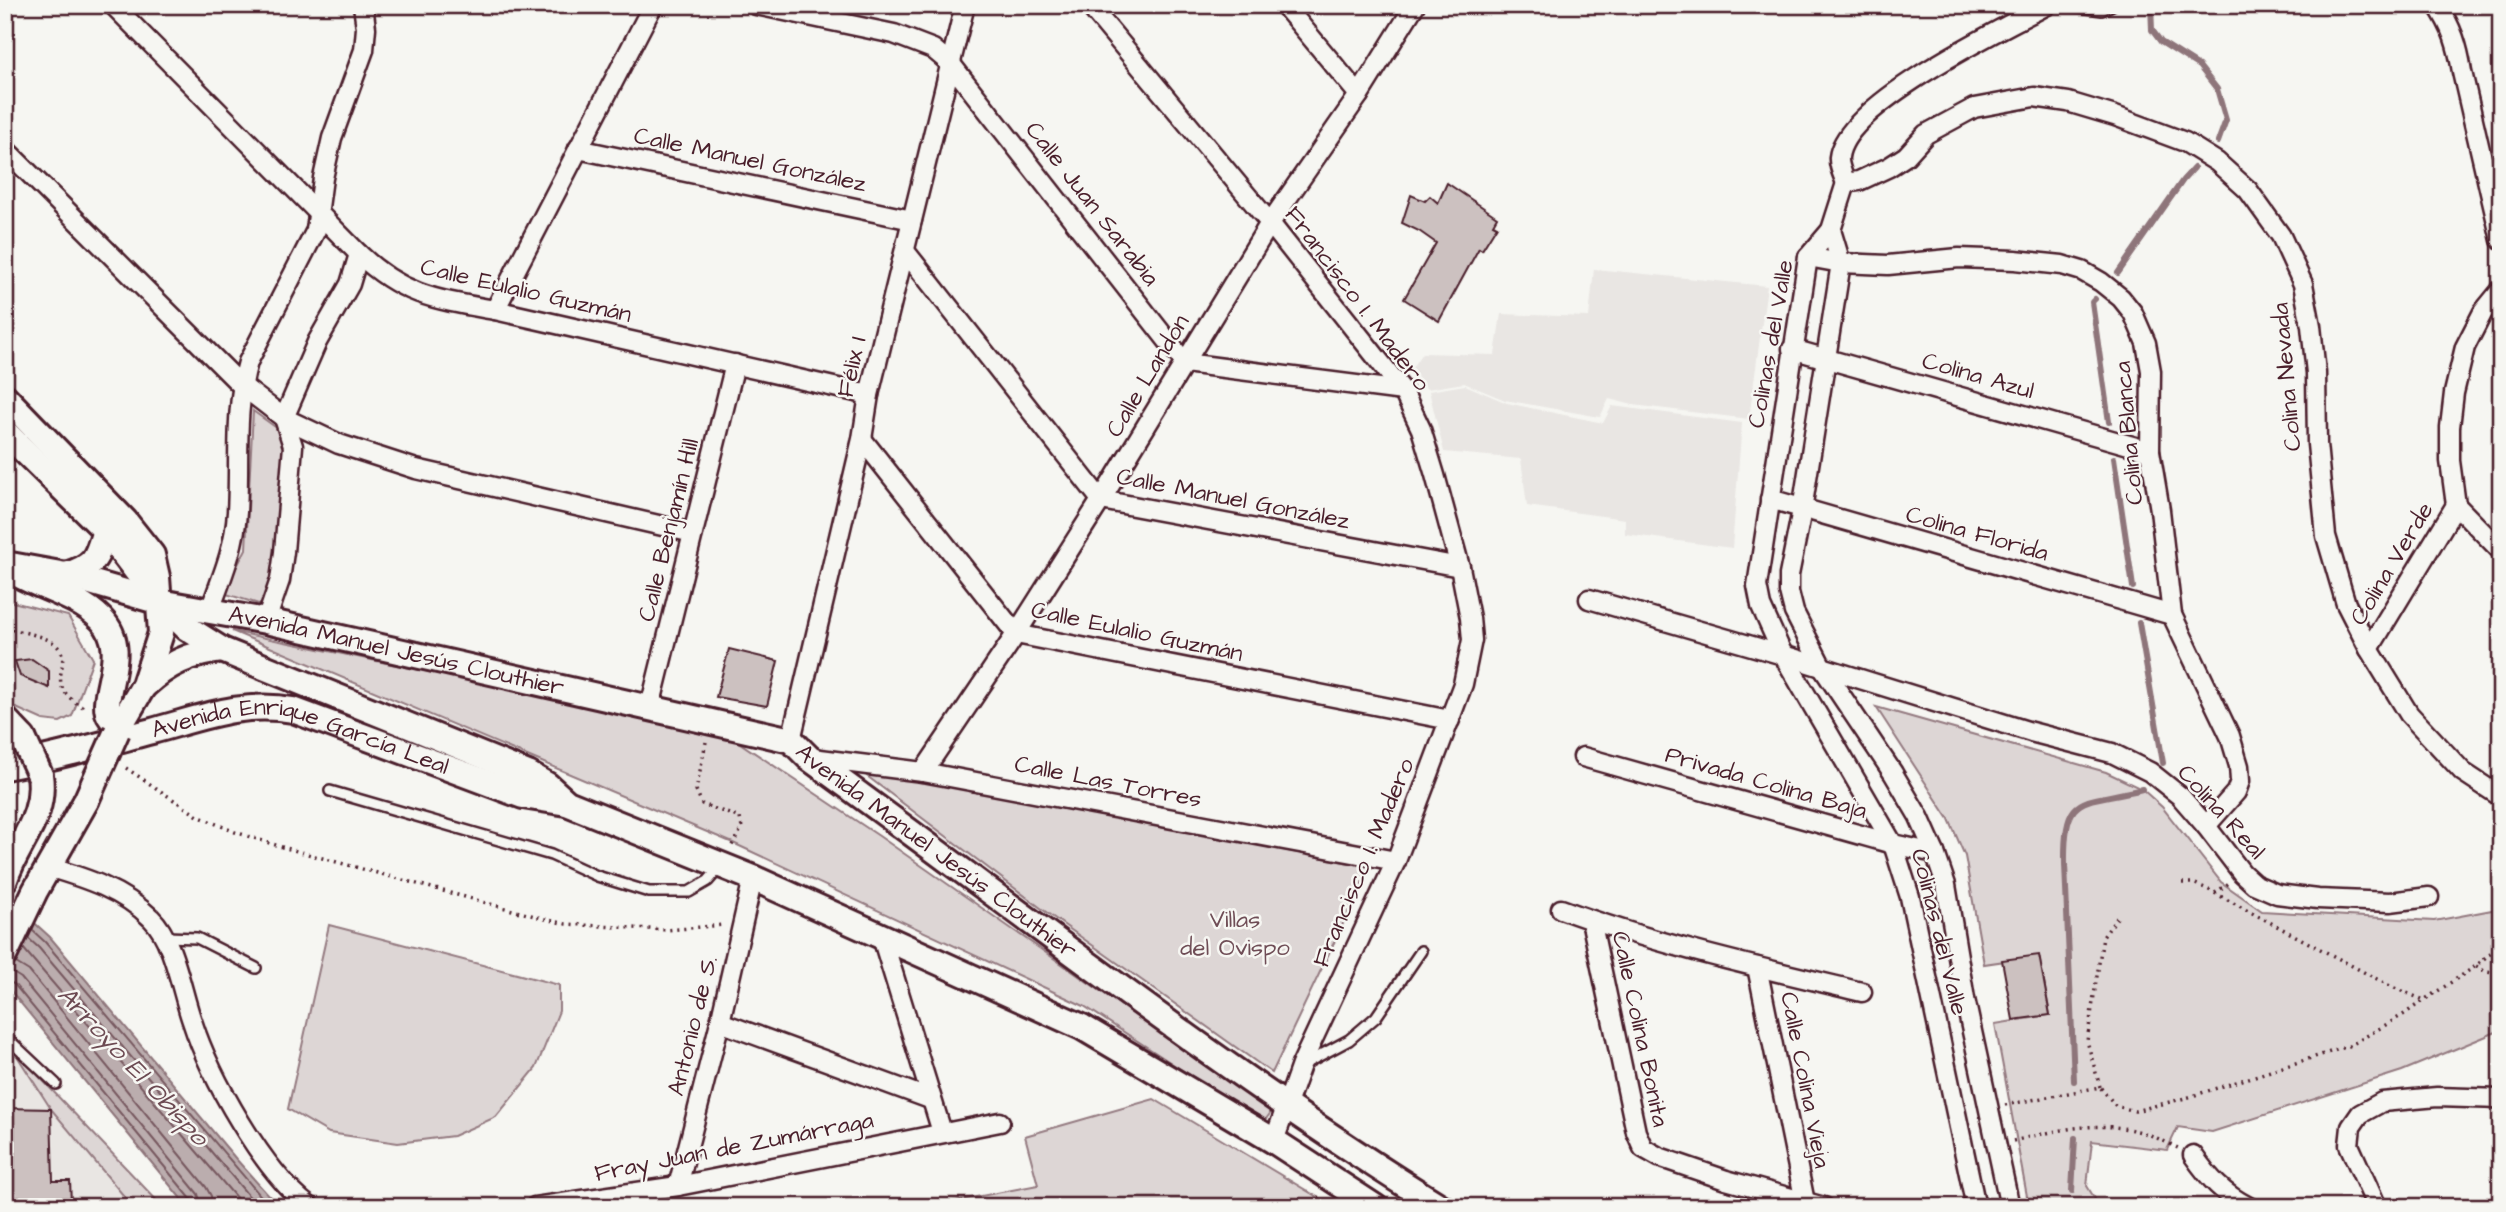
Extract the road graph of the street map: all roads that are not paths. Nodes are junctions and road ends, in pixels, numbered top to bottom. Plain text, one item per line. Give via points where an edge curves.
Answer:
1 (113, 5) edge
2 (363, 5) edge
3 (653, 5) edge
4 (756, 5) edge
5 (965, 5) edge
6 (1089, 5) edge
7 (1284, 5) edge
8 (1415, 5) edge
9 (2047, 5) edge
10 (2065, 5) edge
11 (2112, 5) edge
12 (2440, 6) edge
13 (951, 64) junction
14 (1359, 95) junction
15 (5, 149) edge
16 (578, 149) junction
17 (1846, 183) junction
18 (319, 214) junction
19 (912, 220) junction
20 (1270, 223) junction
21 (1831, 230) junction
22 (2501, 240) edge
23 (905, 251) junction
24 (359, 254) junction
25 (1808, 257) junction
26 (1841, 263) junction
27 (2501, 290) edge
28 (495, 310) junction
29 (1793, 349) junction
30 (1824, 358) junction
31 (735, 363) junction
32 (1185, 363) junction
33 (241, 385) junction
34 (1402, 391) junction
35 (869, 395) junction
36 (5, 397) edge
37 (284, 418) junction
38 (5, 432) edge
39 (862, 439) junction
40 (2150, 451) junction
41 (1770, 499) junction
42 (1101, 500) junction
43 (2456, 505) junction
44 (1802, 510) junction
45 (105, 530) junction
46 (693, 533) junction
47 (2501, 551) edge
48 (5, 566) edge
49 (1460, 567) junction
50 (66, 575) junction
51 (1589, 599) dead end
52 (160, 601) junction
53 (210, 610) junction
54 (2172, 615) junction
55 (266, 621) junction
56 (1016, 634) junction
57 (2369, 649) junction
58 (222, 650) junction
59 (1783, 655) junction
60 (1822, 667) junction
61 (144, 685) junction
62 (650, 708) junction
63 (5, 719) edge
64 (1450, 720) junction
65 (119, 728) junction
66 (791, 740) junction
67 (1583, 757) dead end
68 (809, 758) junction
69 (5, 767) edge
70 (923, 772) junction
71 (330, 792) dead end
72 (2501, 797) edge
73 (567, 803) junction
74 (2206, 826) junction
75 (1893, 844) junction
76 (1936, 853) junction
77 (1396, 862) junction
78 (722, 865) junction
79 (48, 867) junction
80 (6, 877) edge
81 (753, 877) junction
82 (2429, 897) dead end
83 (1561, 909) dead end
84 (1591, 920) junction
85 (881, 934) junction
86 (166, 937) junction
87 (1422, 951) dead end
88 (5, 954) edge
89 (1757, 967) junction
90 (256, 968) dead end
91 (1862, 992) dead end
92 (720, 1022) junction
93 (5, 1036) edge
94 (1301, 1065) junction
95 (56, 1084) dead end
96 (2501, 1098) edge
97 (930, 1100) junction
98 (1285, 1105) junction
99 (1000, 1122) dead end
100 (942, 1132) junction
101 (1274, 1141) junction
102 (2193, 1154) road end
103 (678, 1185) junction
104 (1805, 1202) junction
105 (310, 1207) edge
106 (535, 1207) edge
107 (1375, 1207) edge
108 (1441, 1207) edge
109 (1824, 1207) edge
110 (1976, 1207) edge
111 (2010, 1207) edge
112 (2249, 1207) edge
113 (2377, 1207) edge

1 - 18 street, Calle Eulalio Guzmán
2 - 18 street via 364,50 332,138
3 - 16 street
4 - 13 street, Calle Juan Sarabia via 894,34 933,49
5 - 13 street, Félix I
6 - 20 street, Francisco I. Madero
7 - 14 street
8 - 14 street, Calle Landon
9 - 17 street via 1916,78 1880,104 1844,143 1839,157
10 - 11 lane via 2102,10
12 - 22 street via 2458,47
13 - 19 street, Félix I
13 - 32 street, Calle Juan Sarabia
14 - 20 street, Calle Landon
15 - 33 street
16 - 19 street, Calle Manuel González
16 - 28 street
17 - 21 street
17 - 57 street, Colina Nevada via 1889,167 1926,134 1974,108 2034,97 2115,116 2185,142 2217,162 2248,190 2281,236 2303,284 2315,361 2326,536 2346,604
18 - 24 street, Calle Eulalio Guzmán
18 - 33 street via 316,230 248,362
19 - 23 street, Félix I
20 - 32 street, Calle Landon
20 - 34 street, Francisco I. Madero
21 - 25 street, Colinas del Valle
21 - 26 street, Colinas del Valle
23 - 35 street, Félix I
23 - 42 street, Calle Manuel González
24 - 28 street, Calle Eulalio Guzmán via 378,272 418,294
24 - 37 street via 350,284 317,342
25 - 26 street, Colina Blanca
25 - 29 street, Colinas del Valle
26 - 30 street, Colinas del Valle
26 - 40 street, Colina Blanca via 2015,260 2062,265 2101,282 2133,313 2146,343 2151,371
27 - 43 street via 2465,347 2454,393 2450,439
28 - 31 street, Calle Eulalio Guzmán
29 - 30 street, Colina Azul
29 - 41 street, Colinas del Valle
30 - 40 street, Colina Azul
30 - 44 street, Colinas del Valle
31 - 35 street, Calle Eulalio Guzmán
31 - 46 street, Calle Benjamín Hill
32 - 34 street
32 - 42 street, Calle Landon
33 - 37 street
33 - 53 street via 233,547
34 - 49 street, Francisco I. Madero via 1421,429
35 - 39 street, Félix I
36 - 52 street via 141,538 152,555
37 - 46 street via 339,444 416,469
37 - 55 street via 293,446 284,552
38 - 45 street
39 - 56 street, Calle Eulalio Guzmán
39 - 66 street, Félix I
40 - 54 street, Colina Blanca
41 - 44 street, Colina Florida
41 - 59 street, Colinas del Valle via 1757,586
42 - 49 street, Calle Manuel González
42 - 56 street, Calle Landon
43 - 47 street
43 - 57 street, Colina Verde
44 - 54 street, Colina Florida
44 - 60 street, Colinas del Valle via 1789,592
45 - 50 street via 92,562
45 - 52 street
46 - 62 street, Calle Benjamín Hill
48 - 50 street, Avenida Manuel Jesús Clouthier
48 - 65 street via 102,620 115,645 108,713
49 - 64 street, Francisco I. Madero via 1472,640 1464,684
50 - 52 street, Avenida Manuel Jesús Clouthier
51 - 59 street, Colina Real
52 - 53 street, Avenida Manuel Jesús Clouthier
52 - 58 street, Avenida Manuel Jesús Clouthier via 187,628
52 - 61 street via 161,633
53 - 55 street, Avenida Manuel Jesús Clouthier
54 - 74 street, Colina Blanca via 2230,736 2239,766 2236,792
55 - 62 street, Avenida Manuel Jesús Clouthier
56 - 64 street, Calle Eulalio Guzmán
56 - 70 street, Calle Landon
57 - 72 street, Colina Nevada via 2409,714 2463,772
58 - 61 street via 189,656 160,670
58 - 73 street, Avenida Manuel Jesús Clouthier via 528,774
59 - 60 street, Colina Real
59 - 75 street, Colinas del Valle
60 - 74 street, Colina Real via 2112,753 2150,772 2180,796
60 - 76 street, Colinas del Valle via 1893,773
61 - 65 street
62 - 66 street, Avenida Manuel Jesús Clouthier
63 - 80 street, bridge via 23,738 40,775 42,794
64 - 77 street, Francisco I. Madero
65 - 79 street, bridge via 86,801
66 - 68 street, Avenida Manuel Jesús Clouthier
67 - 75 street, Privada Colina Baja
68 - 70 street, Calle Las Torres
68 - 98 street, Avenida Manuel Jesús Clouthier
69 - 73 street, Avenida Enrique García Leal via 254,706 293,710 523,796
70 - 77 street, Calle Las Torres
71 - 78 lane via 551,855 649,892 689,892 709,881
73 - 78 street, Avenida Manuel Jesús Clouthier
74 - 82 street, Colina Real via 2242,873 2277,894 2390,902
75 - 76 street, Privada Colina Baja
75 - 110 street, Colinas del Valle via 1910,897
76 - 111 street, Colinas del Valle
77 - 94 street, Francisco I. Madero
78 - 81 street, Avenida Manuel Jesús Clouthier
79 - 86 street via 94,881 133,902
79 - 88 street
81 - 85 street, Avenida Manuel Jesús Clouthier
81 - 92 street, Antonio de S.
83 - 84 street
84 - 89 street
84 - 104 street, Calle Colina Bonita via 1643,1147 1659,1157
85 - 97 street
85 - 101 street, Avenida Manuel Jesús Clouthier via 1082,1027
86 - 90 lane via 197,938
86 - 105 street via 198,1040 219,1083 267,1161 291,1192
87 - 94 lane via 1376,1017 1349,1040
89 - 91 street
89 - 104 street, Calle Colina Vieja
92 - 97 street, Fray Juan de Zumárraga
92 - 103 street, Antonio de S.
93 - 95 lane
94 - 98 street, Francisco I. Madero
96 - 113 street via 2382,1102 2360,1114 2351,1127 2349,1145
97 - 100 street
98 - 101 street, Francisco I. Madero
98 - 108 street, Avenida Manuel Jesús Clouthier
99 - 100 street, Fray Juan de Zumárraga
100 - 103 street, Fray Juan de Zumárraga
101 - 107 street, Avenida Manuel Jesús Clouthier
102 - 112 street via 2211,1181
103 - 106 street, Fray Juan de Zumárraga
104 - 109 street

